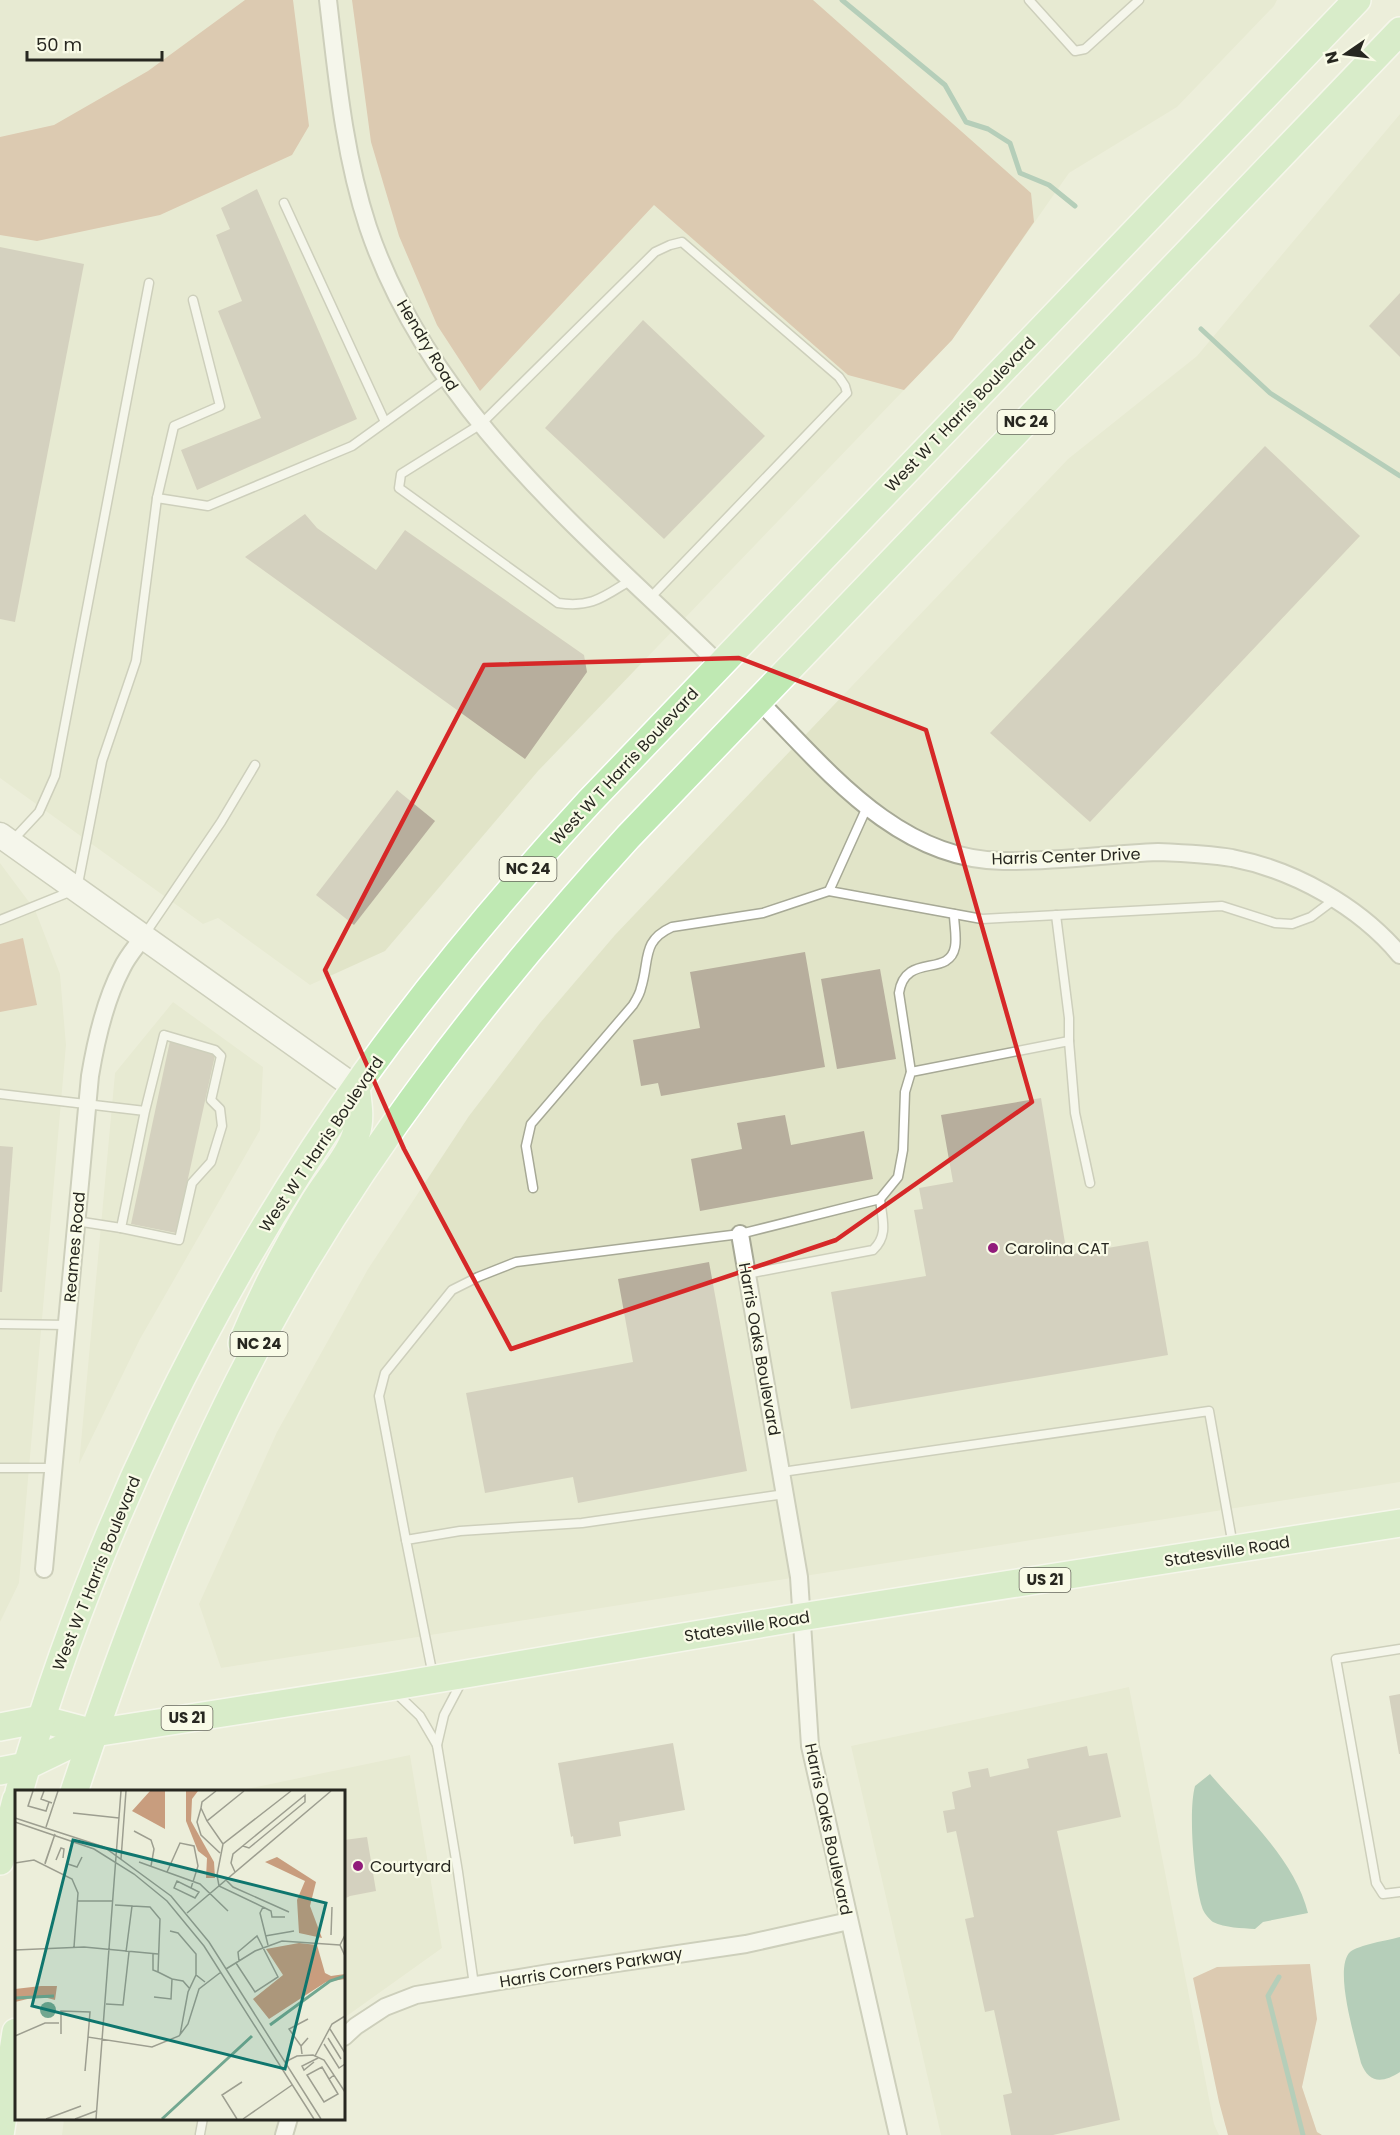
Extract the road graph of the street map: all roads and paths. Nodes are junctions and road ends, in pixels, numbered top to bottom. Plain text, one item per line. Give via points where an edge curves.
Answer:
1 (328, 0) edge
2 (1029, 0) edge
3 (1138, 0) edge
4 (1345, 4) edge
5 (1400, 31) edge
6 (284, 203) dead end
7 (149, 283) dead end
8 (193, 300) dead end
9 (445, 379) junction
10 (385, 422) junction
11 (481, 424) junction
12 (157, 498) junction
13 (632, 580) junction
14 (650, 598) junction
15 (720, 665) junction
16 (759, 701) junction
17 (255, 765) dead end
18 (867, 807) junction
19 (5, 838) edge
20 (77, 890) junction
21 (829, 891) junction
22 (1335, 899) junction
23 (954, 914) junction
24 (1056, 915) junction
25 (0, 920) edge
26 (143, 937) junction
27 (1400, 955) edge
28 (1069, 1041) junction
29 (911, 1072) junction
30 (356, 1088) junction
31 (0, 1094) edge
32 (87, 1104) junction
33 (145, 1111) junction
34 (1089, 1183) dead end
35 (533, 1188) dead end
36 (880, 1199) junction
37 (76, 1221) junction
38 (121, 1228) junction
39 (740, 1234) junction
40 (747, 1274) junction
41 (0, 1324) edge
42 (68, 1324) junction
43 (202, 1458) junction
44 (0, 1468) edge
45 (54, 1468) junction
46 (782, 1472) junction
47 (785, 1494) junction
48 (1400, 1523) edge
49 (406, 1540) junction
50 (1234, 1550) junction
51 (44, 1569) dead end
52 (801, 1617) junction
53 (1400, 1649) edge
54 (466, 1674) junction
55 (434, 1679) junction
56 (389, 1687) junction
57 (41, 1719) junction
58 (0, 1727) edge
59 (93, 1733) junction
60 (437, 1745) junction
61 (0, 1771) edge
62 (23, 1779) edge
63 (74, 1790) edge
64 (15, 1804) edge
65 (0, 1861) edge
66 (1400, 1892) edge
67 (849, 1921) junction
68 (474, 1985) junction
69 (345, 2036) edge
70 (15, 2038) edge
71 (288, 2120) edge
72 (0, 2135) edge
73 (284, 2135) edge
74 (898, 2135) edge

1 - 9 street, Hendry Road via 349,157 368,227 387,276
2 - 3 lane via 1075,51 1085,49
4 - 15 main road, West W T Harris Boulevard / NC 24
5 - 16 main road, NC 24
6 - 10 lane
7 - 19 lane via 55,776 39,812
8 - 12 lane via 220,406 174,426
9 - 10 lane
9 - 11 street, Hendry Road
10 - 12 lane via 352,446 208,506
11 - 13 street, Hendry Road via 520,471
11 - 13 lane via 401,474 399,488 558,603 595,602
11 - 14 lane via 656,252 682,242 839,377 846,393
12 - 20 lane via 136,661 102,761
13 - 14 street, Hendry Road
14 - 15 street, Hendry Road
15 - 30 main road, West W T Harris Boulevard / NC 24 via 512,888 452,960
16 - 18 street, Harris Center Drive
16 - 43 main road, NC 24 via 628,837 537,939 410,1103 298,1275 263,1335
17 - 26 lane
18 - 21 lane
18 - 22 street, Harris Center Drive via 895,828 967,858 1002,862 1149,853 1233,858 1317,888
19 - 20 main road
20 - 25 lane
20 - 26 main road
21 - 23 lane
21 - 35 lane via 763,913 672,927 659,933 650,943 641,989 633,1005 531,1124 526,1146
22 - 24 lane via 1311,917 1292,924 1275,923 1222,906
22 - 27 street, Harris Center Drive
23 - 24 lane via 982,919
23 - 29 lane via 955,947 951,956 941,963 915,969 901,982
24 - 28 lane
26 - 30 main road
26 - 32 street, Reames Road via 122,967 112,993 95,1045
28 - 29 lane
28 - 34 lane via 1075,1113
29 - 36 lane via 905,1092 898,1177
30 - 43 main road via 358,1122 352,1144 314,1202 258,1306 236,1357
30 - 57 main road, West W T Harris Boulevard / NC 24 via 290,1187 184,1371 124,1498
31 - 32 lane
32 - 33 lane
32 - 37 street, Reames Road
33 - 38 lane via 137,1172
33 - 38 lane via 155,1089 164,1035 215,1050 221,1056 209,1100 220,1109 222,1126 211,1162 190,1182 179,1240
36 - 39 lane
36 - 40 lane via 884,1231 873,1250
37 - 38 lane
37 - 42 street, Reames Road
39 - 40 street, Harris Oaks Boulevard
39 - 49 lane via 516,1262 452,1290 385,1373 379,1396
40 - 46 street, Harris Oaks Boulevard
41 - 42 lane
42 - 45 street, Reames Road
43 - 59 main road, NC 24 via 148,1584
44 - 45 lane
45 - 51 street, Reames Road
46 - 47 street, Harris Oaks Boulevard
46 - 50 lane via 1209,1412
47 - 49 lane via 582,1523 460,1531
47 - 52 street, Harris Oaks Boulevard via 799,1577
48 - 50 main road, Statesville Road / US 21
49 - 55 lane
50 - 52 main road, Statesville Road / US 21
52 - 54 main road, Statesville Road / US 21
52 - 67 street, Harris Oaks Boulevard via 810,1746
53 - 66 lane via 1336,1659 1376,1883 1383,1894
54 - 55 main road, Statesville Road / US 21
54 - 60 lane via 444,1715
55 - 56 main road, Statesville Road / US 21
56 - 59 main road, Statesville Road / US 21
56 - 60 lane via 420,1716
57 - 58 main road, Statesville Road / US 21
57 - 59 main road, Statesville Road / US 21
57 - 62 main road, West W T Harris Boulevard / NC 24
59 - 62 main road, Statesville Road / US 21
59 - 63 main road, NC 24
60 - 68 lane
61 - 62 main road, Statesville Road / US 21
64 - 65 main road
67 - 68 street, Harris Corners Parkway via 746,1944
67 - 74 street, Harris Oaks Boulevard
68 - 69 street, Harris Corners Parkway via 416,1995 385,2007
70 - 72 main road
71 - 73 street

